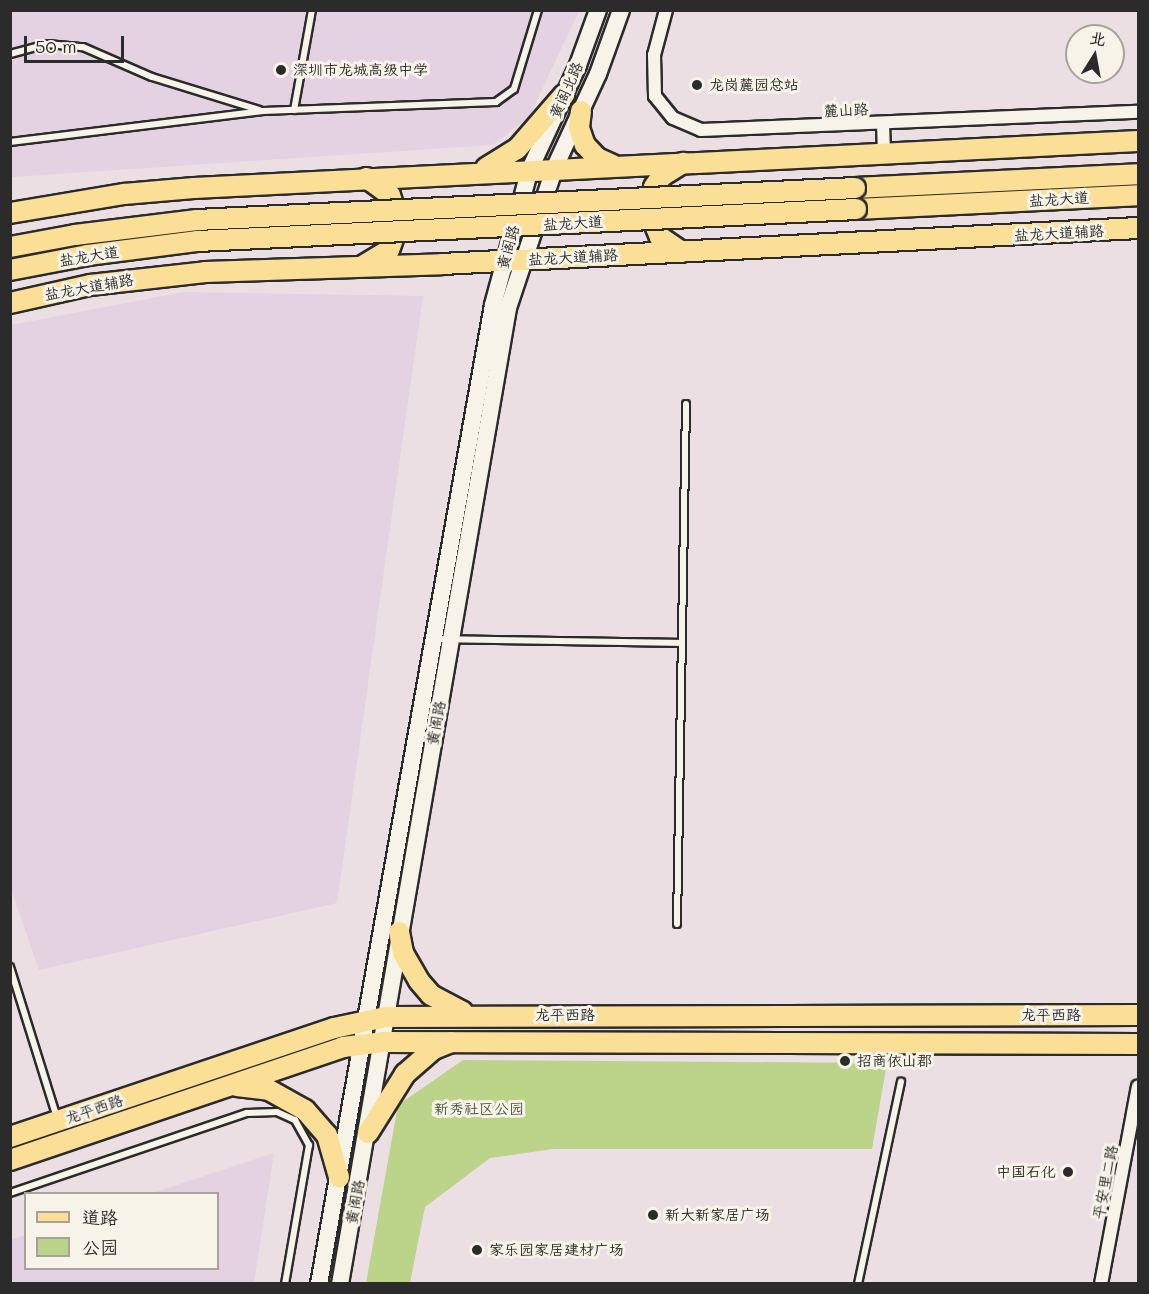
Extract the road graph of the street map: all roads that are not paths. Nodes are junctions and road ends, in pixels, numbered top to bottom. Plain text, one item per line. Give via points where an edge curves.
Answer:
1 (312, 10) edge
2 (538, 10) edge
3 (598, 10) edge
4 (621, 10) edge
5 (666, 10) edge
6 (10, 54) edge
7 (564, 95) junction
8 (294, 110) junction
9 (263, 111) junction
10 (581, 111) junction
11 (1138, 112) edge
12 (883, 124) junction
13 (1138, 141) edge
14 (10, 142) edge
15 (884, 153) junction
16 (686, 162) junction
17 (613, 165) junction
18 (555, 167) junction
19 (530, 169) junction
20 (477, 172) junction
21 (1138, 174) edge
22 (367, 178) junction
23 (1138, 195) edge
24 (10, 213) edge
25 (1138, 228) edge
26 (10, 247) edge
27 (682, 252) junction
28 (514, 260) junction
29 (364, 266) junction
30 (10, 270) edge
31 (10, 303) edge
32 (687, 404) dead end
33 (443, 639) junction
34 (682, 643) junction
35 (677, 924) dead end
36 (399, 932) junction
37 (10, 967) edge
38 (471, 1015) junction
39 (610, 1015) junction
40 (1077, 1015) junction
41 (1138, 1015) edge
42 (377, 1018) junction
43 (458, 1040) junction
44 (610, 1041) junction
45 (373, 1043) junction
46 (1077, 1043) junction
47 (1138, 1044) edge
48 (901, 1082) dead end
49 (229, 1086) junction
50 (1138, 1086) edge
51 (58, 1121) junction
52 (368, 1133) junction
53 (10, 1137) edge
54 (10, 1160) edge
55 (339, 1177) junction
56 (10, 1193) edge
57 (285, 1284) edge
58 (319, 1284) edge
59 (340, 1284) edge
60 (858, 1284) edge
61 (1101, 1284) edge

1 - 8 lane
2 - 8 lane via 517,82 504,100
3 - 7 main road, 黄阁北路
4 - 10 main road, 黄阁北路
5 - 12 street, 麓山路 via 654,55 653,84 663,108 686,126 717,131
6 - 9 lane via 48,44 83,47 152,77
7 - 19 main road, 黄阁北路
7 - 20 main road via 517,149
8 - 9 lane
9 - 14 lane
10 - 17 main road via 579,128 585,145 597,158
10 - 18 main road, 黄阁北路
11 - 12 street, 麓山路
12 - 15 street
13 - 15 main road
15 - 16 main road
16 - 17 main road
16 - 27 main road via 673,167 658,181 650,213 660,237
17 - 18 main road
18 - 19 main road
18 - 28 main road, 黄阁路
19 - 20 main road
19 - 28 main road, 黄阁路
20 - 22 main road
21 - 26 main road, 盐龙大道, bridge via 197,220
22 - 24 main road via 124,194
22 - 29 main road via 390,195 399,222 389,250
23 - 30 main road, 盐龙大道, bridge via 198,241
25 - 27 main road, 盐龙大道辅路
27 - 28 main road, 盐龙大道辅路
28 - 29 main road, 盐龙大道辅路
28 - 33 main road, 黄阁路 via 492,305
29 - 31 main road, 盐龙大道辅路 via 149,277
32 - 34 lane
33 - 34 lane
33 - 36 main road, 黄阁路
33 - 42 main road, 黄阁路
34 - 35 lane
36 - 38 main road via 403,953 419,981 448,1006
36 - 42 main road, 黄阁路
37 - 51 lane
38 - 39 main road, 龙平西路
38 - 42 main road, 龙平西路
39 - 40 main road, 龙平西路
39 - 44 main road
40 - 41 main road, 龙平西路
40 - 46 main road
42 - 45 main road, 黄阁路
42 - 51 main road, 龙平西路
43 - 44 main road, 龙平西路
43 - 45 main road, 龙平西路
43 - 52 main road via 434,1049 405,1074
44 - 46 main road, 龙平西路
45 - 49 main road, 龙平西路 via 343,1047
45 - 52 main road, 黄阁路
45 - 55 main road, 黄阁路
46 - 47 main road, 龙平西路
48 - 60 lane
49 - 54 main road, 龙平西路
49 - 55 main road via 269,1090 305,1110 327,1135
50 - 61 street, 平安里二路
51 - 53 main road, 龙平西路
52 - 59 main road, 黄阁路
55 - 58 main road, 黄阁路
56 - 57 lane via 247,1113 277,1112 295,1120 309,1145

